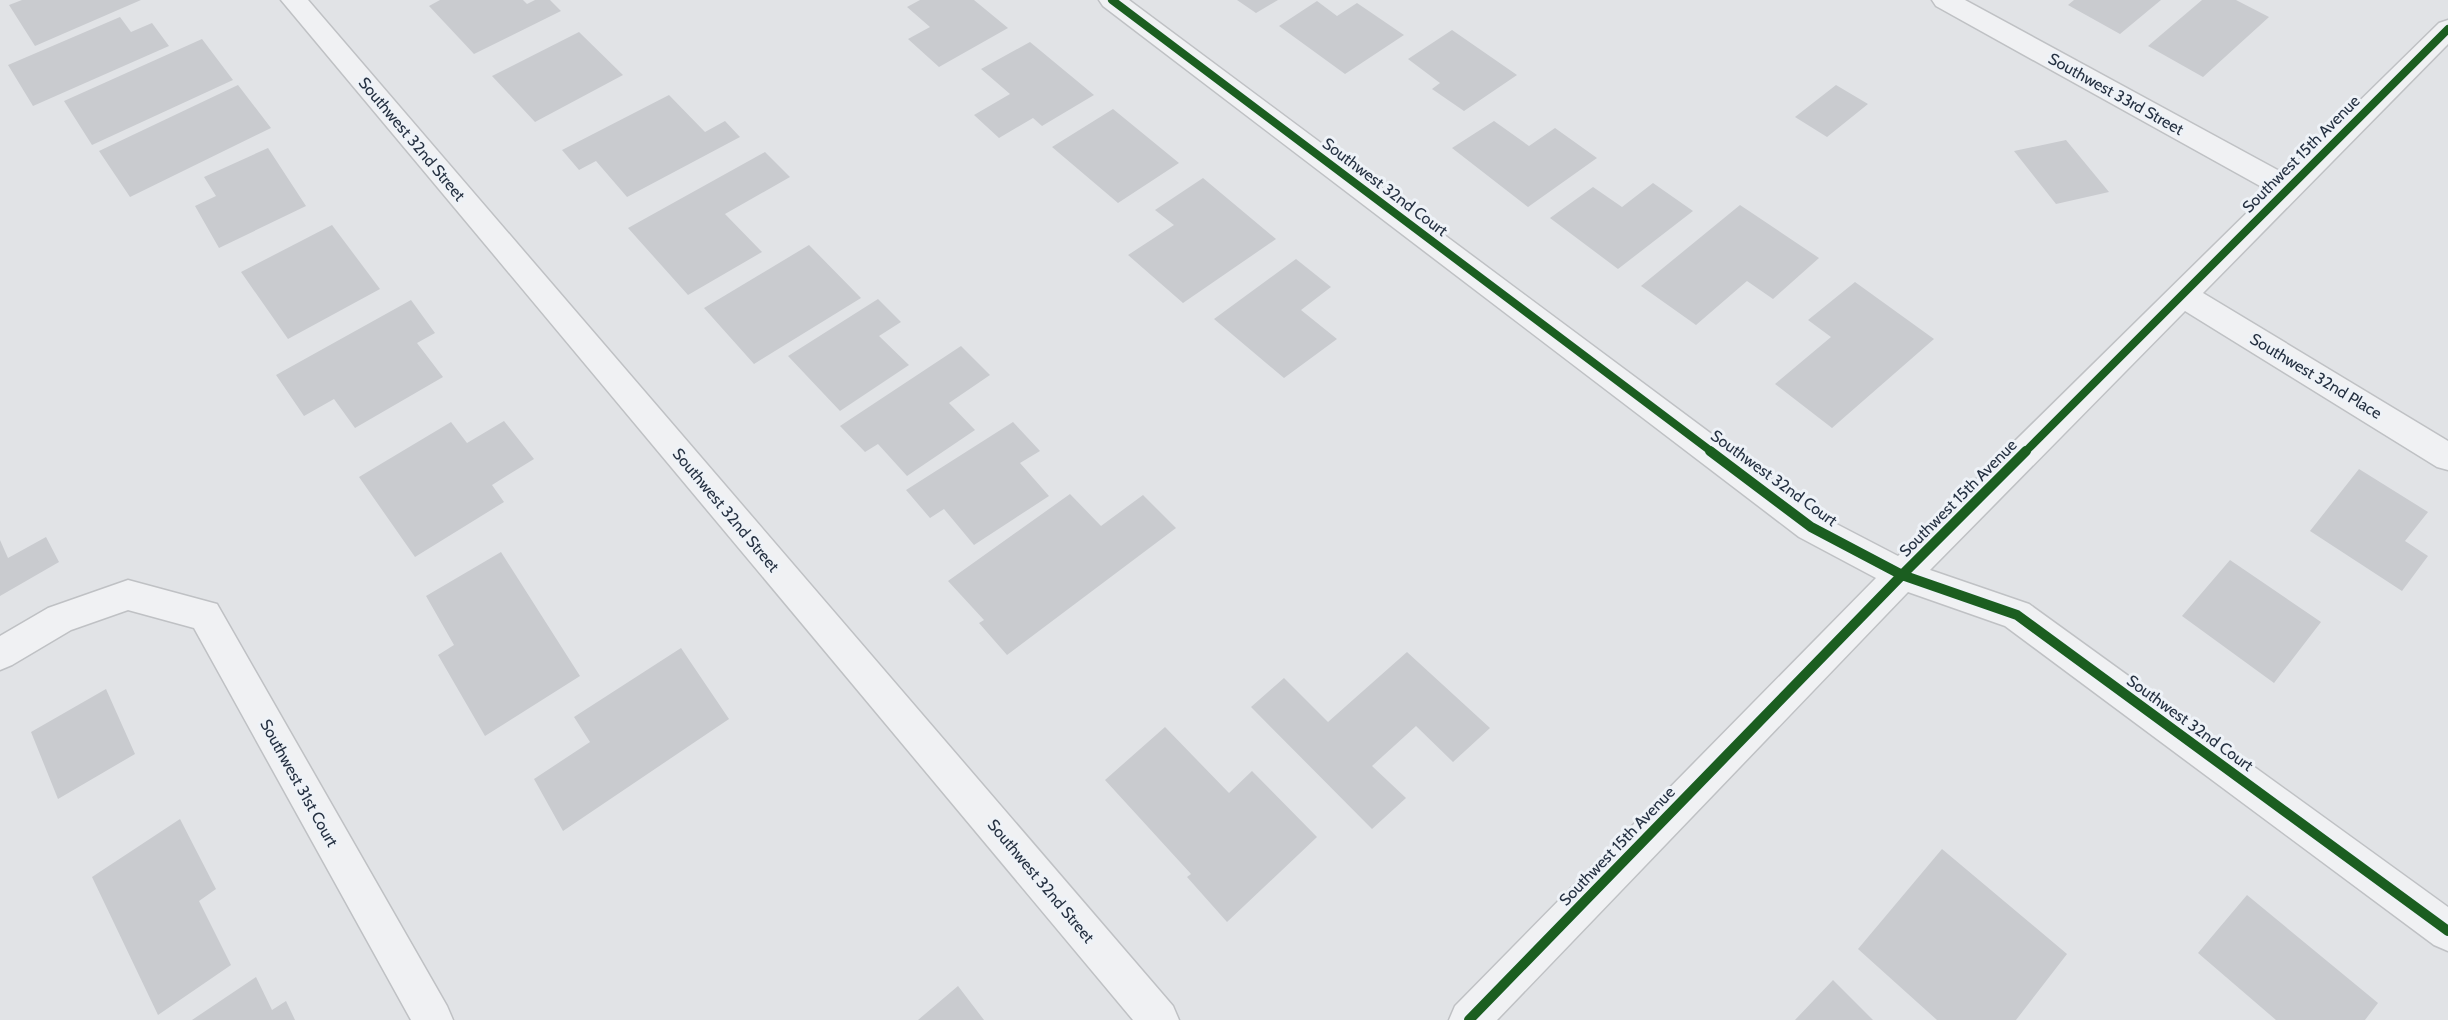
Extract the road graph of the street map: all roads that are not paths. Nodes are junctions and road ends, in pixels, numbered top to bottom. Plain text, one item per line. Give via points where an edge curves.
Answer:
1 (294, 0) edge
2 (1112, 0) edge
3 (1945, 0) edge
4 (2448, 29) edge
5 (2287, 188) junction
6 (2183, 295) junction
7 (2448, 457) edge
8 (1902, 575) junction
9 (0, 654) edge
10 (2448, 931) edge
11 (433, 1020) edge
12 (1159, 1020) edge
13 (1468, 1020) edge

1 - 12 street, Southwest 32nd Street
2 - 8 street, Southwest 32nd Court via 1811,527
3 - 5 street, Southwest 33rd Street
4 - 5 street, Southwest 15th Avenue
5 - 6 street, Southwest 15th Avenue
6 - 7 street, Southwest 32nd Place
6 - 8 street, Southwest 15th Avenue
8 - 10 street, Southwest 32nd Court via 2017,615
8 - 13 street, Southwest 15th Avenue
9 - 11 street, Southwest 31st Court via 60,619 128,595 205,615

